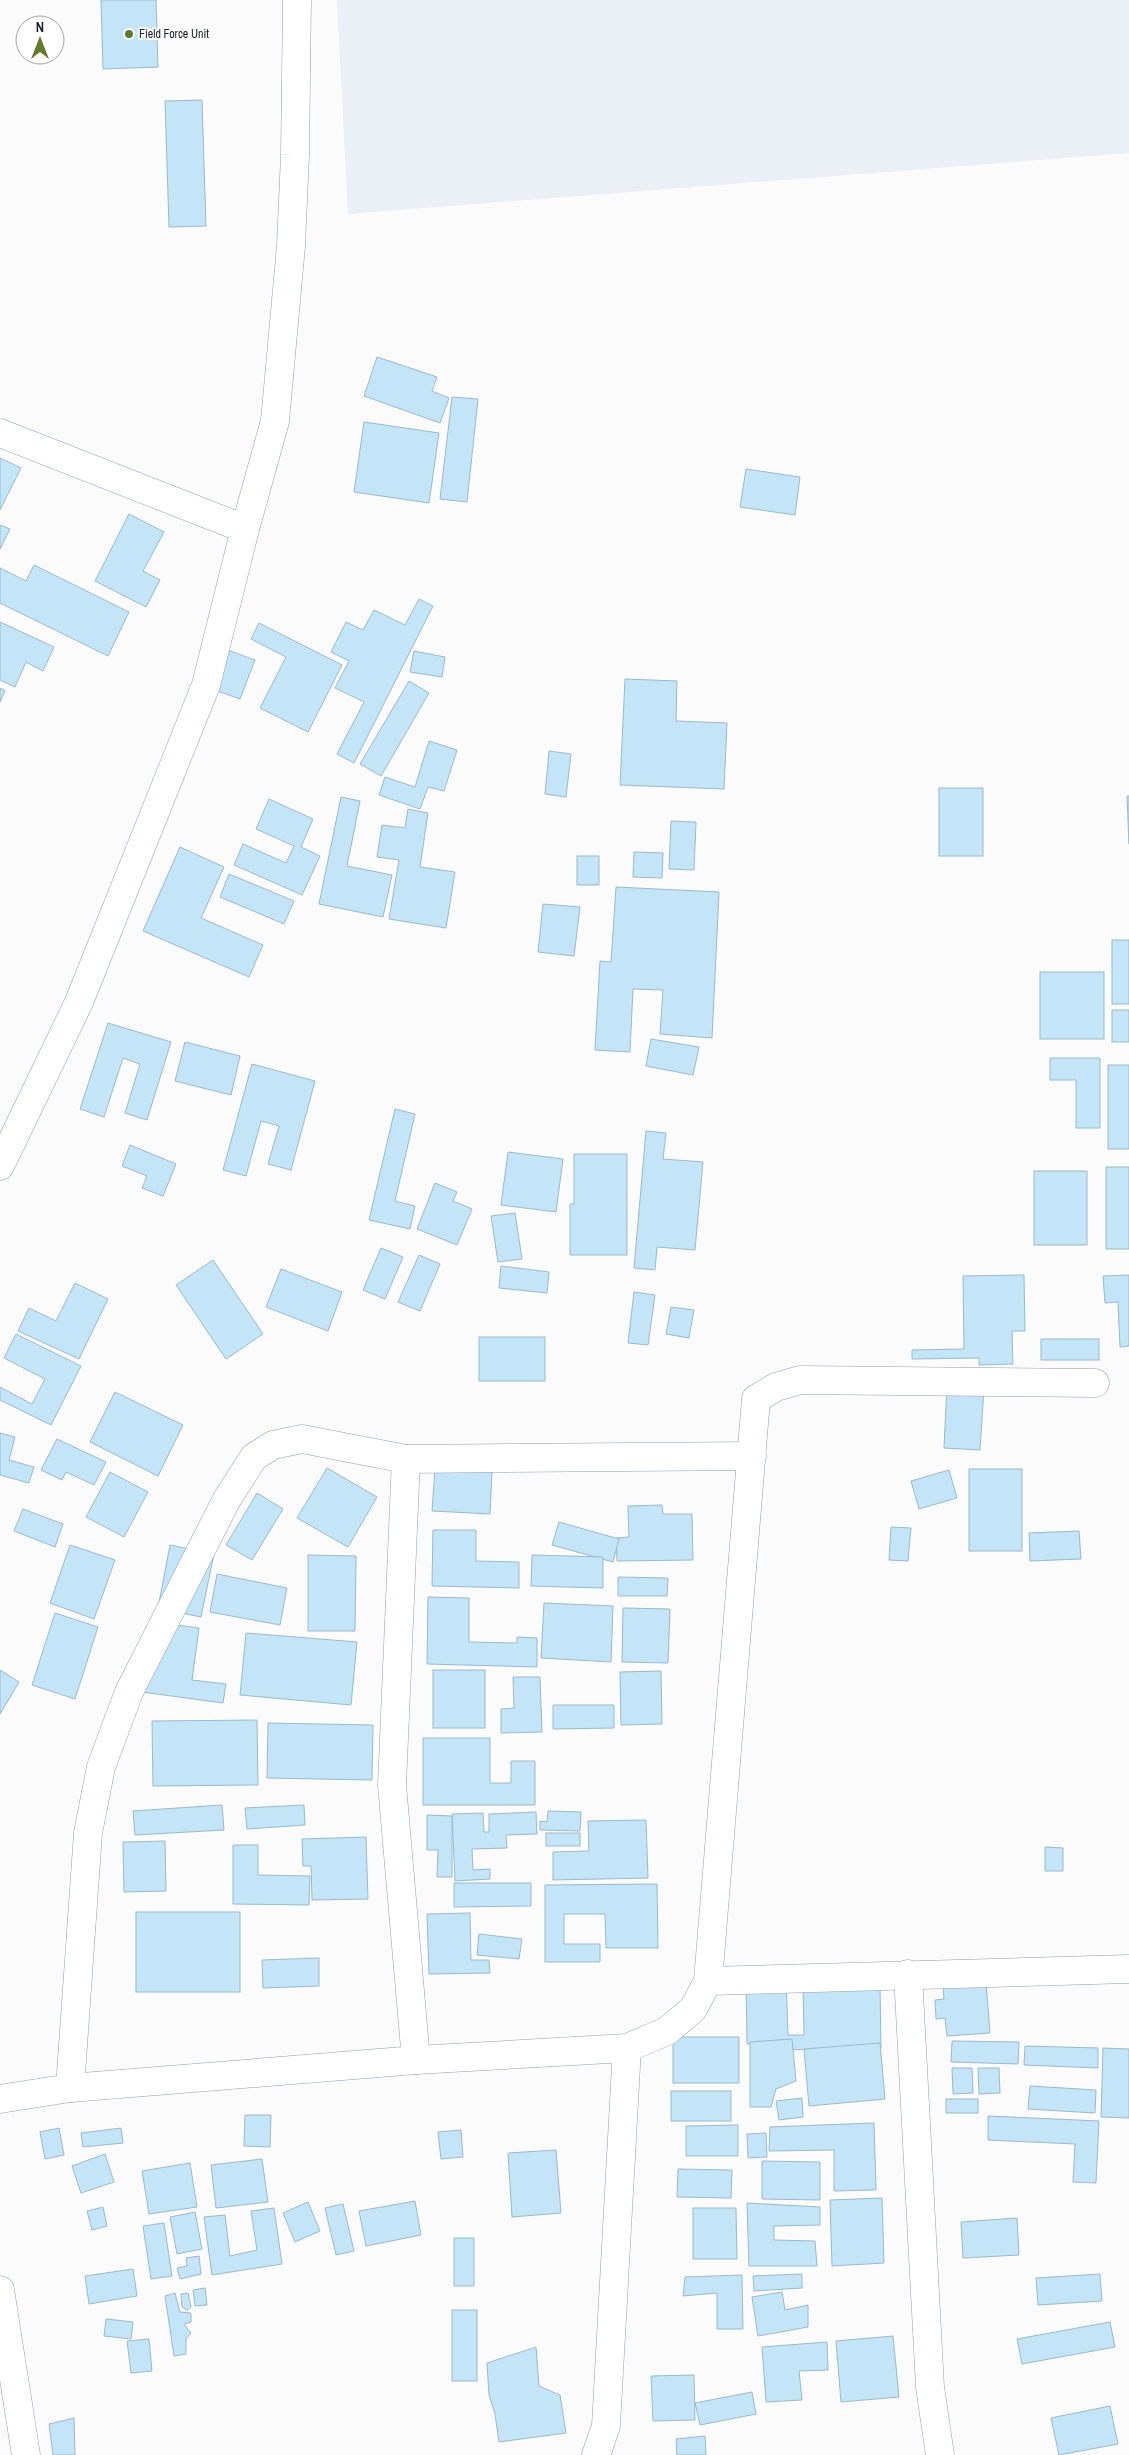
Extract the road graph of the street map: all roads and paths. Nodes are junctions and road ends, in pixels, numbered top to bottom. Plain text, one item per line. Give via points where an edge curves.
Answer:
1 (297, 0) edge
2 (0, 433) edge
3 (245, 529) junction
4 (0, 1166) edge
5 (1095, 1383) dead end
6 (752, 1456) junction
7 (406, 1458) junction
8 (1129, 1969) edge
9 (908, 1974) junction
10 (708, 1981) junction
11 (627, 2048) junction
12 (416, 2060) junction
13 (70, 2088) junction
14 (0, 2099) edge
15 (0, 2290) edge
16 (26, 2455) edge
17 (596, 2455) edge
18 (940, 2455) edge

1 - 3 street via 291,246 276,411
2 - 3 street
3 - 4 street via 206,685 79,1002
5 - 6 street via 800,1380 776,1387 756,1399
6 - 7 street
6 - 10 street
7 - 12 street via 392,1785
7 - 13 street via 302,1439 273,1445 254,1457 227,1499 129,1692 101,1767 88,1833
8 - 9 street
9 - 10 street
9 - 18 street via 929,2378
10 - 11 street via 693,2009 667,2031
11 - 12 street
11 - 17 street via 606,2426
12 - 13 street
13 - 14 street
15 - 16 street

